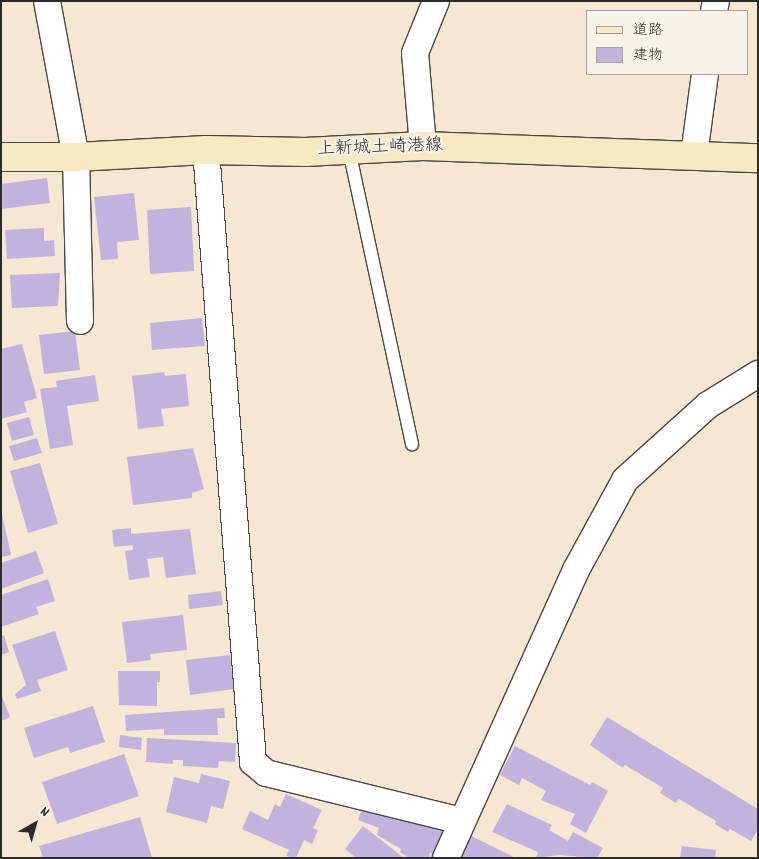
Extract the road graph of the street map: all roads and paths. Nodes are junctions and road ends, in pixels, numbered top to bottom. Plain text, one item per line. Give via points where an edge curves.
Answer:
1 (47, 1) edge
2 (436, 1) edge
3 (705, 75) edge
4 (423, 146) junction
5 (206, 150) junction
6 (349, 150) junction
7 (694, 155) junction
8 (1, 157) edge
9 (76, 157) junction
10 (758, 158) edge
11 (80, 321) dead end
12 (758, 374) edge
13 (412, 444) dead end
14 (462, 821) junction
15 (446, 858) edge

1 - 9 street
2 - 4 street via 415,53
3 - 7 street
4 - 6 main road, 上新城土崎港線
4 - 7 main road, 上新城土崎港線
5 - 6 main road, 上新城土崎港線
5 - 9 main road, 上新城土崎港線
5 - 14 street via 253,762 266,773
6 - 13 lane
7 - 10 main road, 上新城土崎港線
8 - 9 main road, 上新城土崎港線
9 - 11 street
12 - 14 street via 708,405 625,480 576,570
14 - 15 street

